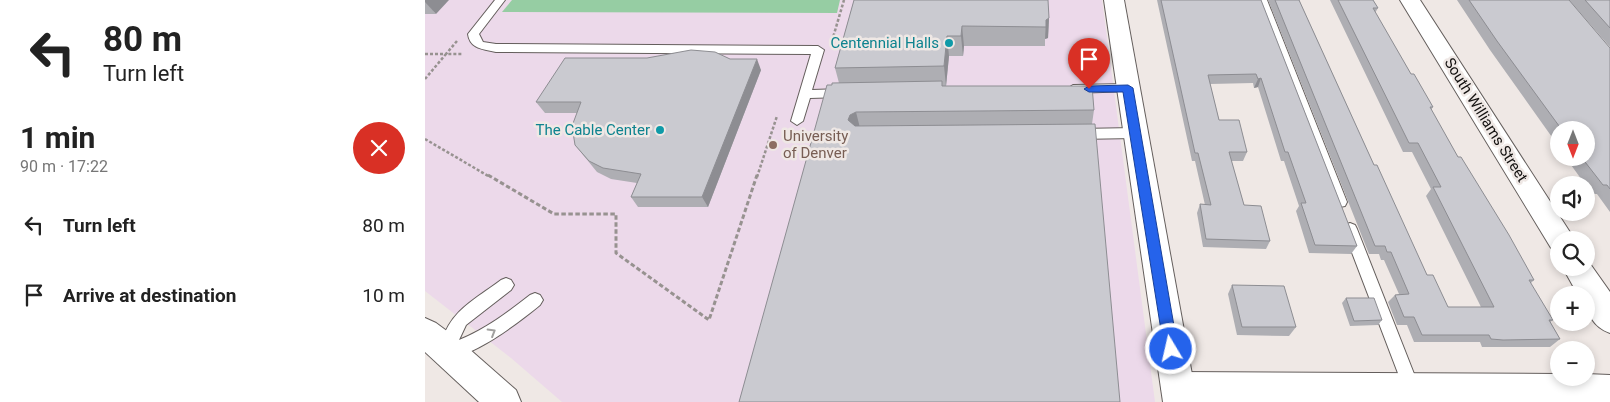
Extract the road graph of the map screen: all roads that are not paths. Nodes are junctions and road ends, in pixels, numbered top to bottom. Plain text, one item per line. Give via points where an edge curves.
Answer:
1 (500, 0) edge
2 (1114, 0) edge
3 (1262, 0) edge
4 (1410, 0) edge
5 (1128, 88) junction
6 (1059, 90) edge
7 (853, 93) edge
8 (805, 94) junction
9 (797, 121) dead end
10 (1135, 133) junction
11 (1066, 134) edge
12 (1555, 231) edge
13 (1583, 276) edge
14 (506, 285) dead end
15 (535, 300) dead end
16 (1610, 319) edge
17 (433, 346) edge
18 (1412, 389) junction
19 (1610, 391) edge
20 (1179, 395) edge
21 (503, 402) edge

1 - 8 lane via 473,34 473,40 479,45 496,48 818,50
2 - 5 street
3 - 18 lane
4 - 12 street, South Williams Street
5 - 6 lane
5 - 10 street
7 - 8 lane
8 - 9 lane
10 - 11 lane
10 - 20 street
13 - 16 street
14 - 17 lane via 460,320 453,332
17 -> 15 lane via 482,338
17 - 21 street
18 - 19 street
18 - 20 street

